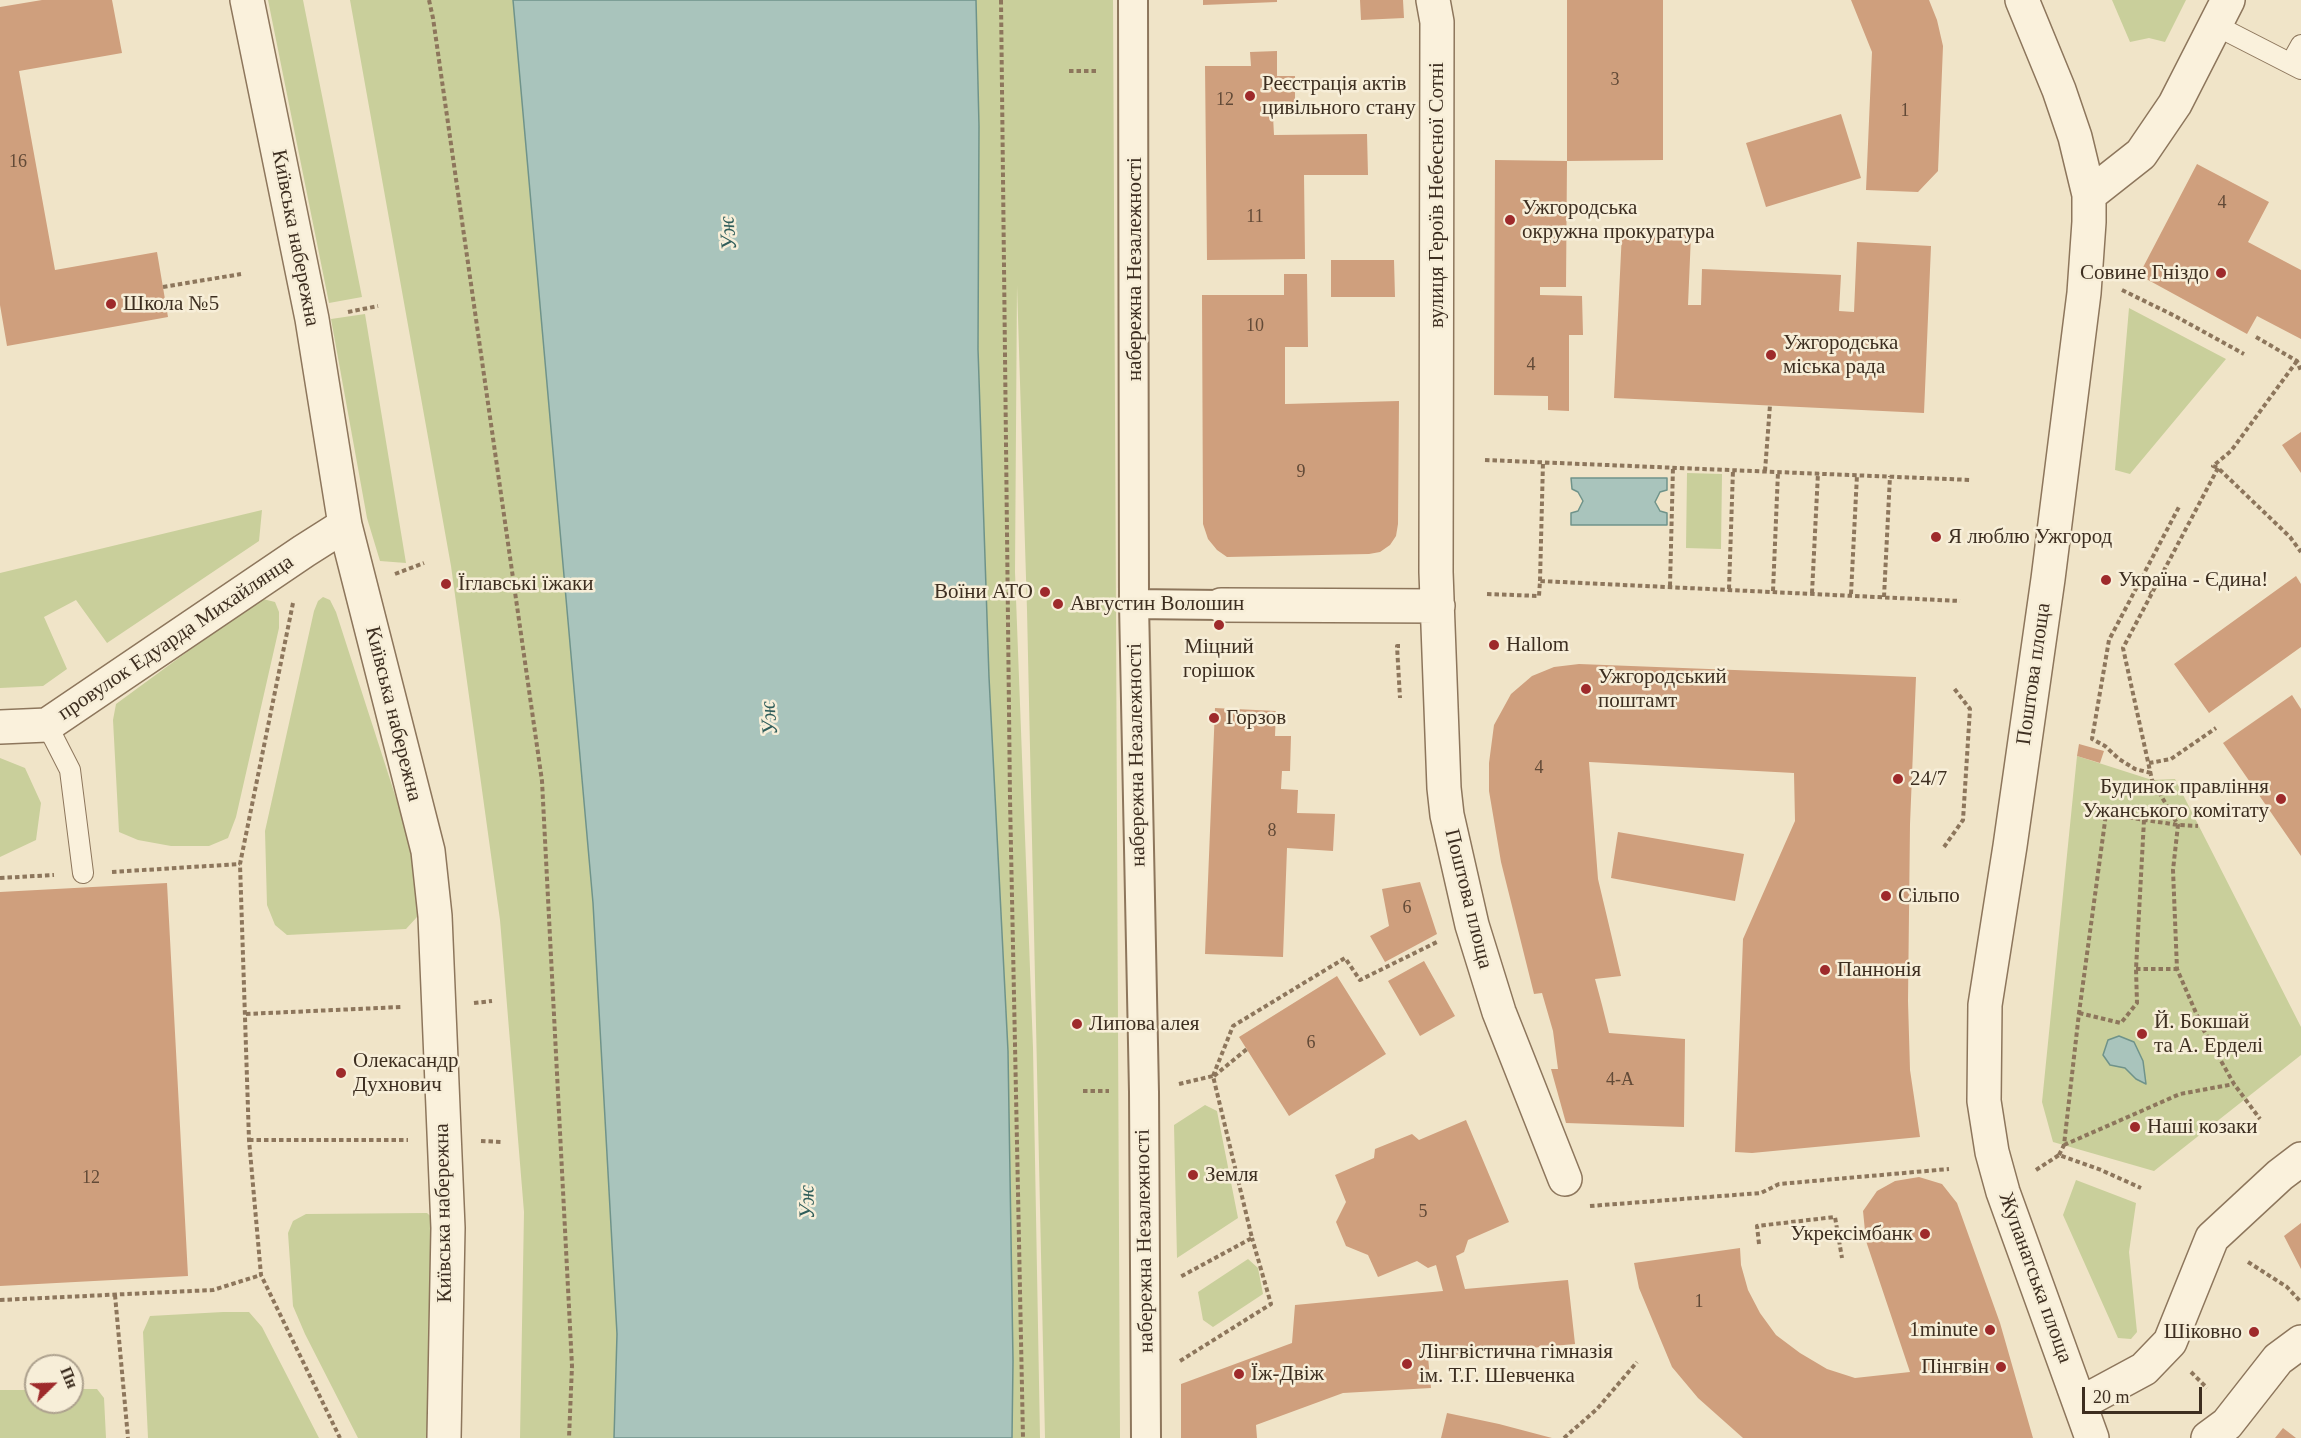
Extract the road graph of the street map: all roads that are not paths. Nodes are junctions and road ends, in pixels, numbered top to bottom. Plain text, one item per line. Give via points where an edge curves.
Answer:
1 (247, 0) edge
2 (1133, 0) edge
3 (1433, 0) edge
4 (2022, 0) edge
5 (2222, 13) edge
6 (2301, 45) edge
7 (2296, 66) edge
8 (2089, 195) junction
9 (1437, 390) joint
10 (345, 525) junction
11 (1134, 604) junction
12 (1221, 605) joint
13 (1438, 606) junction
14 (47, 725) junction
15 (0, 727) edge
16 (83, 873) dead end
17 (1992, 1152) joint
18 (2301, 1160) edge
19 (1565, 1179) dead end
20 (2301, 1342) edge
21 (2081, 1403) junction
22 (444, 1438) edge
23 (1146, 1438) edge
24 (2092, 1438) edge
25 (2208, 1438) edge

1 - 10 street, Київська набережна via 312,319
2 - 11 street, набережна Незалежності
3 - 9 street, вулиця Героїв Небесної Сотні via 1437,22
4 - 8 street, Поштова площа via 2059,90
5 - 7 lane
5 - 8 street via 2175,104 2141,154
6 - 7 lane
8 - 17 street, Поштова площа via 2085,274 2048,579 1985,1005 1983,1101
9 - 13 street, Поштова площа
10 - 14 street, провулок Едуарда Михайлянца
10 - 22 street, Київська набережна via 428,851 435,916 448,1228
11 - 12 street
11 - 23 street, набережна Незалежності via 1147,1295
12 - 13 street
13 - 19 street, Поштова площа via 1447,815 1472,925 1499,1012
14 - 15 street, провулок Едуарда Михайлянца
14 - 16 lane via 70,770
17 - 21 street, Жупанатська площа via 2003,1192
18 - 21 street via 2212,1238 2170,1342 2144,1369
20 - 25 street via 2278,1359 2227,1424
21 - 24 street, Жупанатська площа

